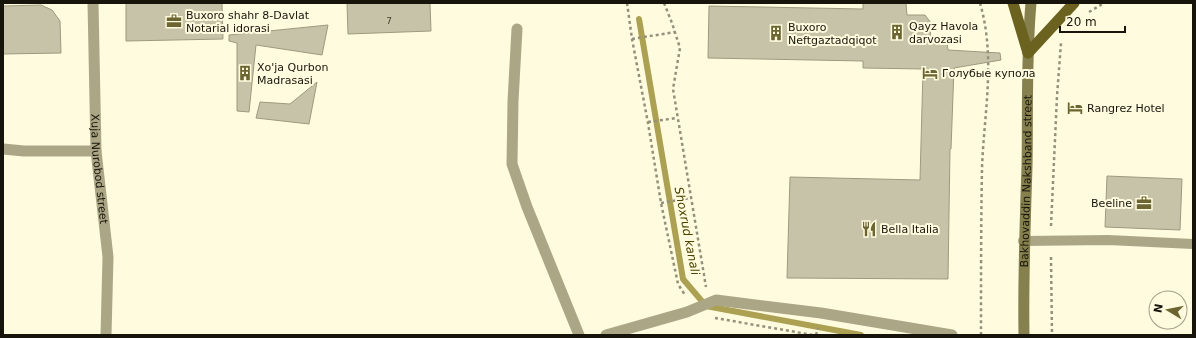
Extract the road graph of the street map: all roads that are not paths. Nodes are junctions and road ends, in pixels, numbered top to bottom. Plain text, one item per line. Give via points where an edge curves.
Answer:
1 (93, 3) edge
2 (1013, 3) edge
3 (1031, 3) edge
4 (1074, 3) edge
5 (517, 29) dead end
6 (1028, 53) junction
7 (3, 150) edge
8 (96, 151) junction
9 (1023, 241) junction
10 (1193, 244) edge
11 (106, 335) edge
12 (578, 335) edge
13 (606, 335) edge
14 (952, 335) edge
15 (1024, 335) edge

1 - 8 street, Xuja Nurobod street
2 - 6 main road
3 - 6 main road, Bakhovaddin Nakshband street
4 - 6 main road
5 - 12 street via 512,164
6 - 9 main road, Bakhovaddin Nakshband street
7 - 8 street
8 - 11 street, Xuja Nurobod street via 108,257
9 - 10 lane via 1108,240
9 - 15 main road, Bakhovaddin Nakshband street
13 - 14 street via 695,309 716,300 821,313

